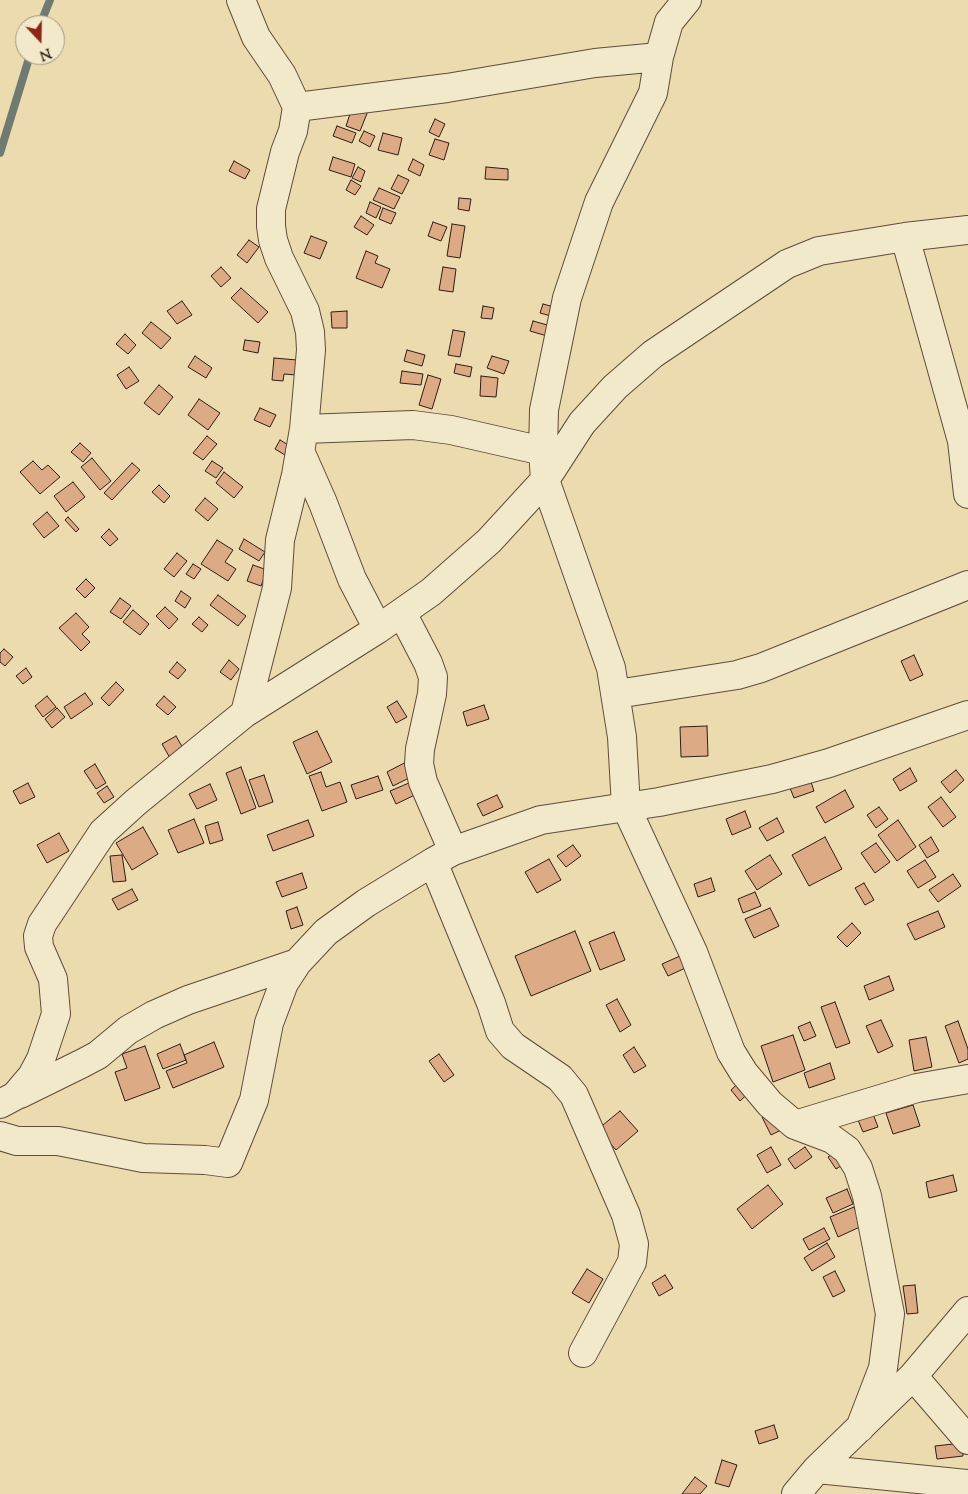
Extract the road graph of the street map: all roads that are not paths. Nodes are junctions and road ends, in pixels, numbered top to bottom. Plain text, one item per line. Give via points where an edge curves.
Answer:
1 (241, 0) edge
2 (687, 0) edge
3 (659, 57) junction
4 (296, 107) junction
5 (968, 230) edge
6 (905, 237) junction
7 (302, 440) junction
8 (543, 451) junction
9 (546, 480) junction
10 (968, 494) edge
11 (968, 585) edge
12 (402, 613) junction
13 (378, 630) junction
14 (616, 694) junction
15 (245, 713) junction
16 (968, 715) edge
17 (626, 807) junction
18 (443, 856) junction
19 (297, 963) junction
20 (968, 1079) edge
21 (7, 1100) edge
22 (795, 1125) junction
23 (0, 1136) edge
24 (968, 1311) edge
25 (583, 1353) dead end
26 (913, 1376) junction
27 (860, 1428) junction
28 (968, 1440) edge
29 (817, 1469) junction
30 (968, 1484) edge
31 (796, 1494) edge

1 - 4 street via 256,37 286,82
2 - 3 street via 669,22
3 - 4 street via 595,63 448,88
3 - 8 street via 653,93 599,202 567,298 544,410
4 - 7 street via 293,131 271,209 271,226 272,240 295,287 310,332
5 - 6 street
6 - 9 street via 819,251 786,264 660,349 615,387 582,424
6 - 10 street via 962,441
7 - 8 street via 413,425 459,431
7 - 13 street via 352,579
7 - 15 street via 280,540 277,588
8 - 9 street
9 - 12 street via 489,541
9 - 14 street via 611,668
11 - 14 street via 753,671
12 - 13 street
12 - 18 street via 433,676 420,764
13 - 15 street
14 - 17 street
15 - 21 street via 103,832 42,924 39,947 53,980 56,1014 37,1068 24,1088
16 - 17 street via 772,779
17 - 18 street via 541,820
17 - 22 street via 689,943 731,1052 770,1104
18 - 19 street via 366,903 326,932
18 - 25 street via 500,1031 513,1046 560,1078 574,1095 626,1216 634,1244 632,1262
19 - 21 street via 154,1015 128,1030 98,1055
19 - 23 street via 284,983 269,1023 254,1100 228,1163 144,1158 58,1141 17,1141
20 - 22 street via 917,1088
22 - 27 street via 832,1139 847,1150 858,1168 867,1196 890,1314 883,1368
24 - 26 street
26 - 27 street
26 - 28 street
27 - 29 street
29 - 30 street
29 - 31 street

